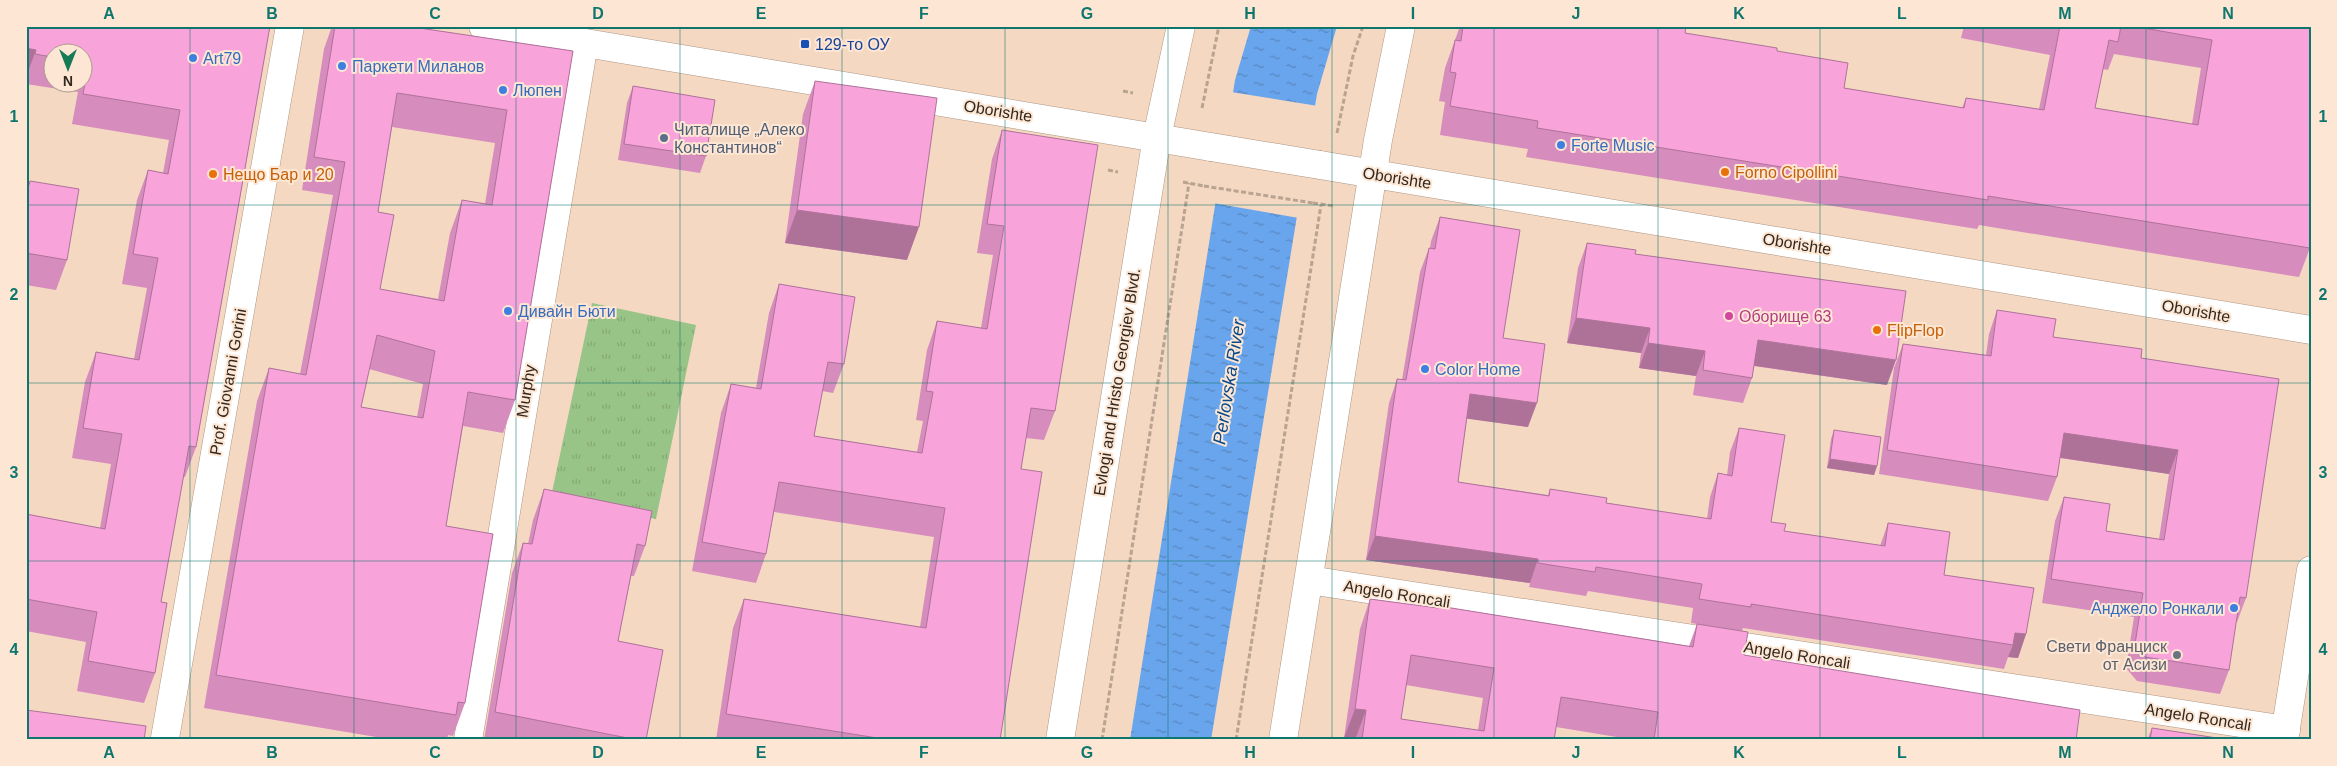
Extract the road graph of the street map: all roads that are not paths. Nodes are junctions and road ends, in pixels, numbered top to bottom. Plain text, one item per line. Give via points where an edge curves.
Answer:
1 (290, 26) edge
2 (483, 26) edge
3 (1181, 26) edge
4 (1401, 26) edge
5 (584, 43) junction
6 (1157, 137) junction
7 (1373, 174) junction
8 (2311, 330) edge
9 (2311, 570) edge
10 (1309, 580) junction
11 (135, 735) edge
12 (2285, 735) edge
13 (170, 739) edge
14 (468, 740) edge
15 (1060, 740) edge
16 (1284, 740) edge

1 - 13 street, Prof. Giovanni Gorini
2 - 5 street, Oborishte
3 - 6 street, Evlogi and Hristo Georgiev Blvd.
4 - 7 street
5 - 6 street, Oborishte
5 - 14 street, Murphy
6 - 7 street, Oborishte, bridge
6 - 15 street, Evlogi and Hristo Georgiev Blvd.
7 - 8 street, Oborishte
7 - 10 street
9 - 12 street
10 - 12 street, Angelo Roncali
10 - 16 street
11 - 13 street

